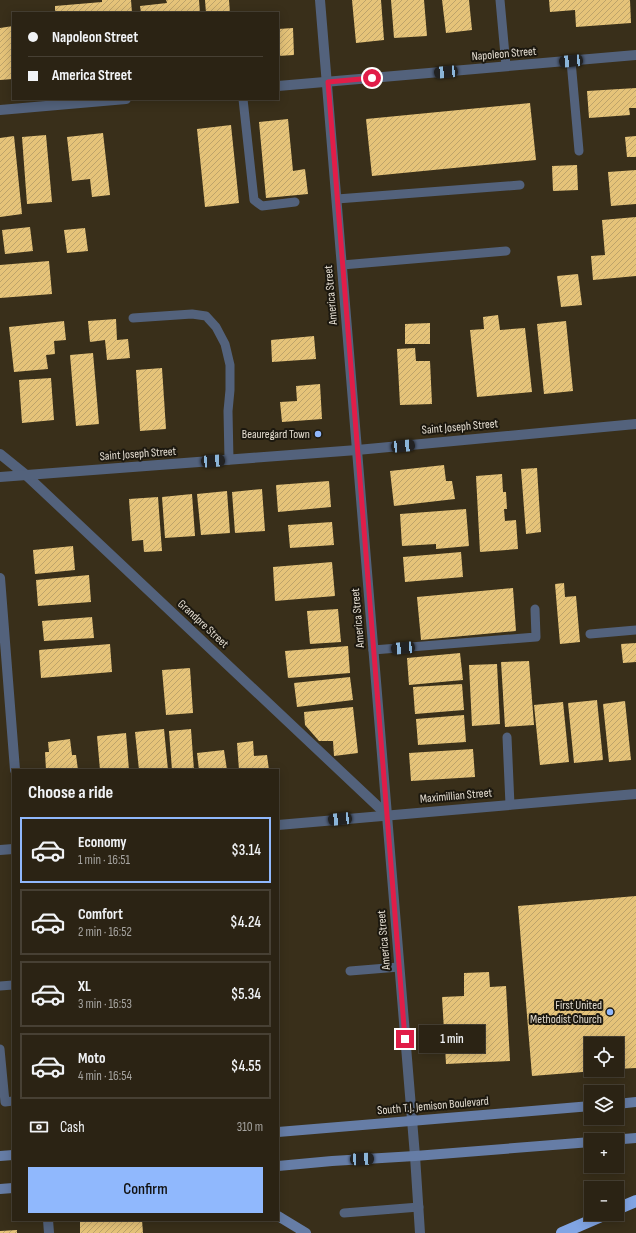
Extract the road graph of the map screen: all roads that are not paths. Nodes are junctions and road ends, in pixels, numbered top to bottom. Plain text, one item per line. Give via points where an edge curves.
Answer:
1 (320, 0) edge
2 (500, 0) edge
3 (636, 55) edge
4 (571, 61) junction
5 (506, 66) junction
6 (328, 82) junction
7 (279, 86) edge
8 (115, 100) edge
9 (243, 100) edge
10 (0, 110) edge
11 (579, 151) dead end
12 (520, 185) dead end
13 (337, 199) junction
14 (295, 202) dead end
15 (506, 251) dead end
16 (342, 265) junction
17 (133, 318) dead end
18 (636, 424) edge
19 (357, 450) junction
20 (0, 454) edge
21 (229, 460) junction
22 (26, 475) junction
23 (0, 477) edge
24 (0, 578) edge
25 (535, 609) dead end
26 (636, 630) edge
27 (590, 634) dead end
28 (373, 650) junction
29 (3, 660) edge
30 (507, 737) dead end
31 (15, 769) edge
32 (636, 794) edge
33 (510, 805) junction
34 (387, 815) junction
35 (279, 825) edge
36 (12, 849) edge
37 (0, 850) edge
38 (399, 967) junction
39 (350, 971) dead end
40 (12, 985) edge
41 (0, 986) edge
42 (0, 1049) edge
43 (12, 1101) edge
44 (636, 1102) edge
45 (624, 1103) edge
46 (584, 1107) edge
47 (412, 1121) junction
48 (279, 1132) edge
49 (636, 1138) edge
50 (624, 1139) edge
51 (584, 1143) edge
52 (12, 1154) edge
53 (0, 1156) edge
54 (415, 1156) junction
55 (279, 1166) edge
56 (12, 1188) edge
57 (0, 1190) edge
58 (636, 1201) edge
59 (624, 1206) edge
60 (419, 1207) junction
61 (344, 1213) dead end
62 (279, 1217) edge
63 (48, 1221) edge
64 (590, 1221) edge
65 (49, 1233) edge
66 (306, 1233) edge
67 (420, 1233) edge
68 (562, 1233) edge

1 - 6 street, America Street
2 - 5 lane
3 - 4 street, Napoleon Street
4 - 5 street, Napoleon Street
4 - 11 lane
5 - 6 street, Napoleon Street
6 - 7 street, Napoleon Street
6 - 13 street, America Street
8 - 10 street
9 - 14 lane via 254,200 262,206
12 - 13 lane
13 - 16 street, America Street
15 - 16 lane
16 - 19 street, America Street
17 - 21 lane via 192,314 206,316 216,326 225,344 230,365
18 - 19 street, Saint Joseph Street
19 - 21 street, Saint Joseph Street
19 - 28 street, America Street
20 - 22 street, Grandpre Street
21 - 22 street, Saint Joseph Street
22 - 23 street, Saint Joseph Street
22 - 34 street, Grandpre Street
24 - 29 street
25 - 28 lane via 536,637
26 - 27 lane
28 - 34 street, America Street
29 - 31 street
30 - 33 lane
32 - 33 street, Maximillian Street
33 - 34 street, Maximillian Street
34 - 35 street, Maximillian Street
34 - 38 street, America Street
36 - 37 street
38 - 39 lane
38 - 47 street, America Street
40 - 41 lane
42 - 43 lane via 5,1102
44 - 45 main road
46 - 47 main road, South T.J. Jemison Boulevard
47 - 48 main road, South T.J. Jemison Boulevard
47 - 54 street, America Street
49 - 50 main road
51 - 54 main road
52 - 53 main road
54 - 55 main road
54 - 60 street, America Street
56 - 57 main road
58 - 59 highway
60 - 61 lane
60 - 67 street, America Street
62 - 66 main road
63 - 65 street
64 - 68 highway

